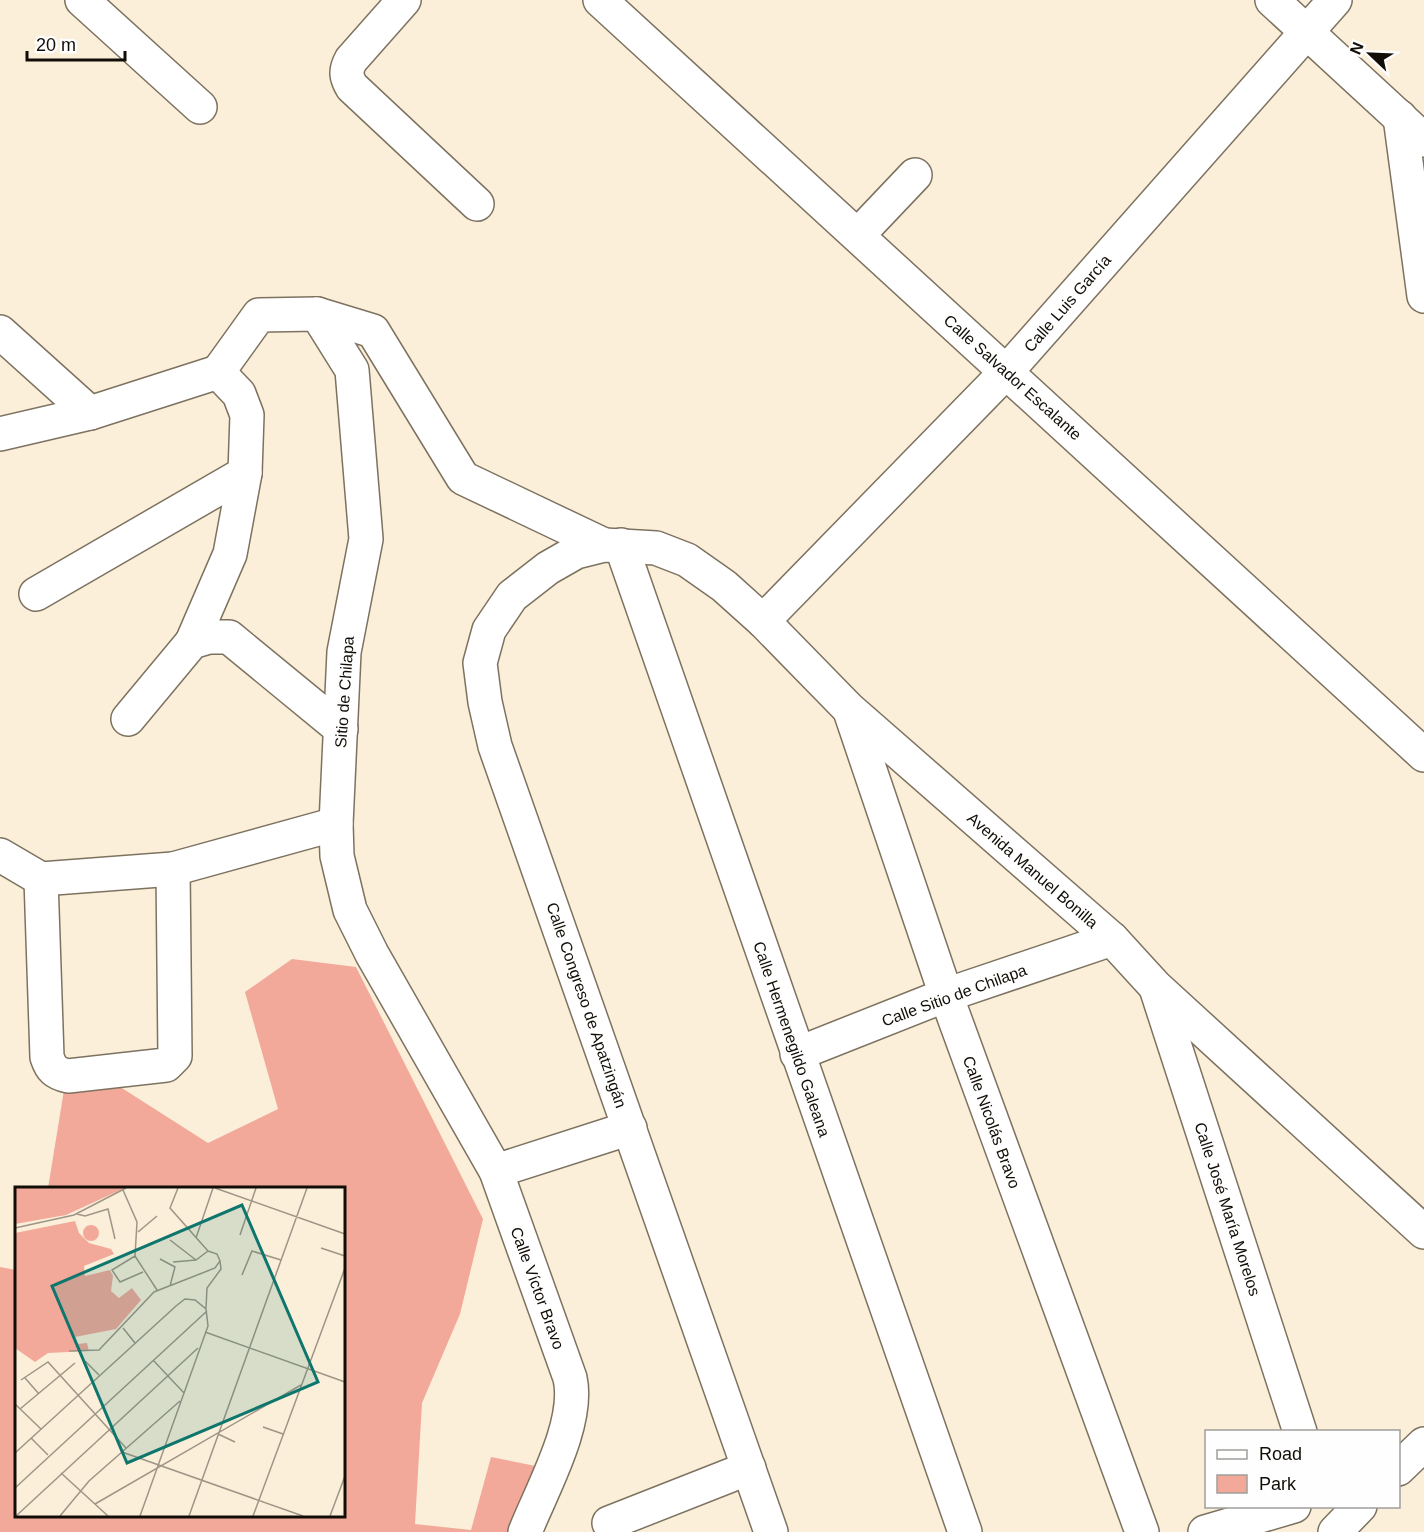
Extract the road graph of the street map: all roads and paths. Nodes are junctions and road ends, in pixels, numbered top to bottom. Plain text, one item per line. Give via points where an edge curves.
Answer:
1 (82, 0) edge
2 (404, 0) edge
3 (600, 0) edge
4 (1272, 0) edge
5 (1335, 0) edge
6 (1306, 33) junction
7 (200, 106) dead end
8 (1400, 117) junction
9 (1424, 140) edge
10 (915, 176) dead end
11 (477, 204) dead end
12 (858, 235) junction
13 (1424, 296) edge
14 (317, 314) junction
15 (0, 333) edge
16 (1007, 371) junction
17 (218, 372) junction
18 (90, 413) junction
19 (0, 434) edge
20 (245, 473) junction
21 (612, 545) junction
22 (36, 594) dead end
23 (763, 621) junction
24 (192, 642) junction
25 (849, 709) junction
26 (128, 719) dead end
27 (341, 729) junction
28 (1424, 755) edge
29 (336, 824) junction
30 (0, 855) edge
31 (173, 869) junction
32 (41, 879) junction
33 (1112, 939) junction
34 (1155, 986) junction
35 (946, 995) junction
36 (797, 1054) junction
37 (630, 1128) junction
38 (496, 1171) junction
39 (1424, 1232) edge
40 (1300, 1430) edge
41 (1424, 1444) edge
42 (1400, 1467) edge
43 (748, 1468) junction
44 (1287, 1508) edge
45 (1326, 1508) edge
46 (1358, 1508) edge
47 (609, 1523) dead end
48 (525, 1532) edge
49 (771, 1532) edge
50 (965, 1532) edge
51 (1142, 1532) edge
52 (1205, 1532) edge
53 (1334, 1532) edge

1 - 7 street
2 - 11 street via 351,60 346,69 347,79
3 - 12 street, Calle Salvador Escalante
4 - 6 street
5 - 6 street, Calle Luis García
6 - 8 street
6 - 16 street, Calle Luis García
8 - 9 street
8 - 13 street
10 - 12 street
12 - 16 street, Calle Salvador Escalante
14 - 17 street via 260,315
14 - 21 street, Avenida Manuel Bonilla via 373,331 463,478
14 - 27 street, Sitio de Chilapa via 352,370 366,539 344,652
15 - 18 street
16 - 23 street, Calle Luis García
16 - 28 street, Calle Salvador Escalante
17 - 18 street
17 - 20 street via 239,394 247,415
18 - 19 street
20 - 22 street
20 - 24 street via 230,554
21 - 23 street, Avenida Manuel Bonilla via 656,548 687,560
21 - 36 street, Calle Hermenegildo Galeana
21 - 37 street, Calle Congreso de Apatzingán via 576,552 512,596 489,630 480,663 495,746
23 - 25 street, Avenida Manuel Bonilla
24 - 26 street
24 - 27 street via 209,637 229,638
25 - 33 street, Avenida Manuel Bonilla
25 - 35 street, Calle Nicolás Bravo
27 - 29 street, Sitio de Chilapa
29 - 31 street
29 - 38 street, Sitio de Chilapa via 337,856 350,910
30 - 32 street
31 - 32 street
31 - 32 street via 176,1049 172,1062 68,1076 50,1067 47,1057
33 - 34 street, Avenida Manuel Bonilla
33 - 35 street, Calle Sitio de Chilapa
34 - 39 street, Avenida Manuel Bonilla
34 - 40 street, Calle José María Morelos
35 - 36 street, Calle Sitio de Chilapa
35 - 51 street, Calle Nicolás Bravo
36 - 50 street, Calle Hermenegildo Galeana
37 - 38 street
37 - 43 street, Calle Congreso de Apatzingán
38 - 48 street, Calle Víctor Bravo via 570,1378 573,1407
41 - 42 street
43 - 47 street
43 - 49 street, Calle Congreso de Apatzingán
44 - 52 street
45 - 53 street
46 - 53 street

